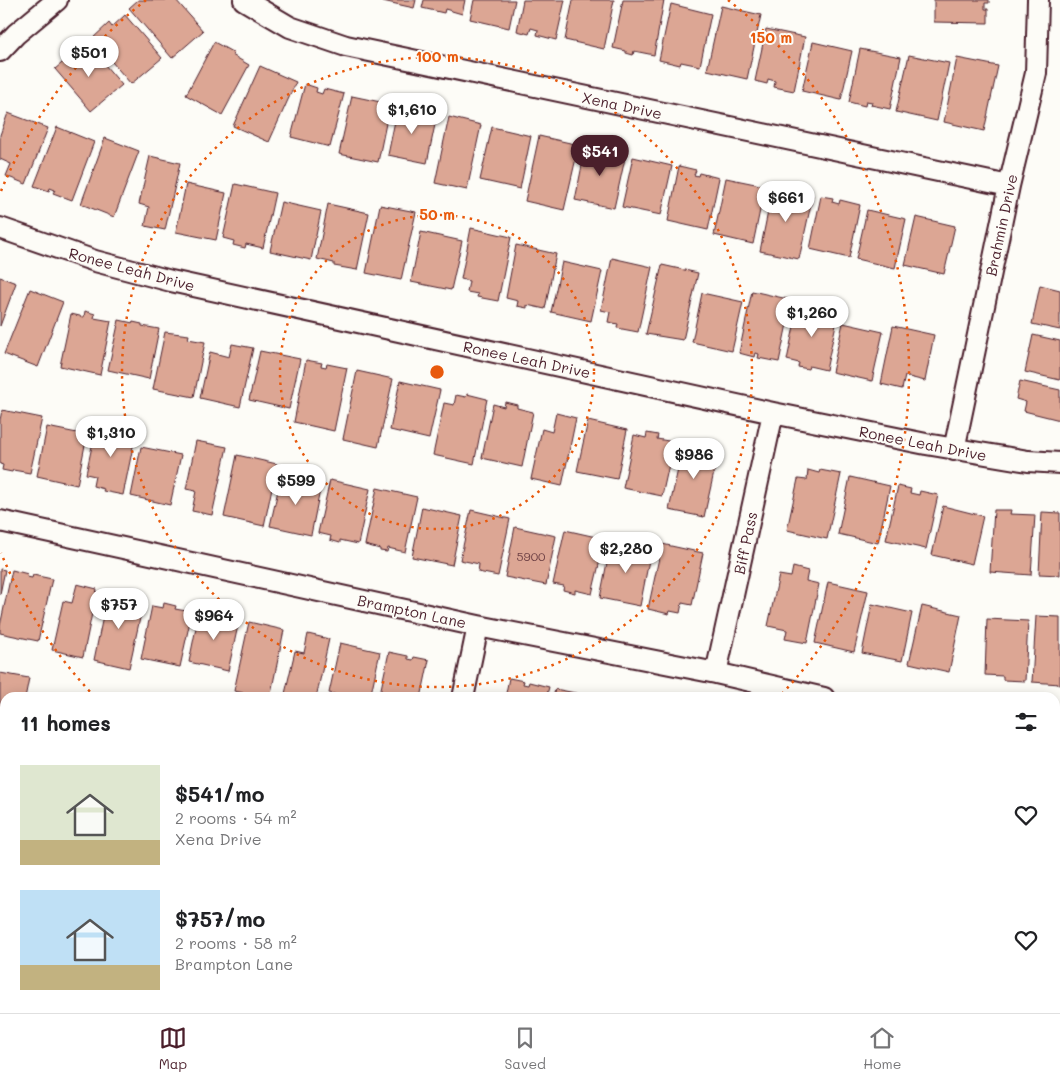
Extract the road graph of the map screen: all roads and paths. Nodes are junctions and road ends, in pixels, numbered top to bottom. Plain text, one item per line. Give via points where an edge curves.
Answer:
1 (58, 0) edge
2 (244, 0) edge
3 (1038, 0) edge
4 (0, 51) edge
5 (1009, 186) junction
6 (0, 228) edge
7 (773, 413) junction
8 (954, 450) junction
9 (1060, 463) edge
10 (0, 521) edge
11 (478, 626) junction
12 (716, 673) junction
13 (464, 692) edge
14 (798, 692) edge

1 - 4 street
2 - 5 street, Xena Drive via 290,27 346,46
3 - 5 street, Brahmin Drive via 1036,74
5 - 8 street, Brahmin Drive
6 - 7 street, Ronee Leah Drive via 95,261 171,281
7 - 8 street, Ronee Leah Drive
7 - 12 street, Biff Pass
8 - 9 street, Ronee Leah Drive
10 - 11 street, Brampton Lane
11 - 12 street, Brampton Lane
11 - 13 street
12 - 14 street, Brampton Lane

